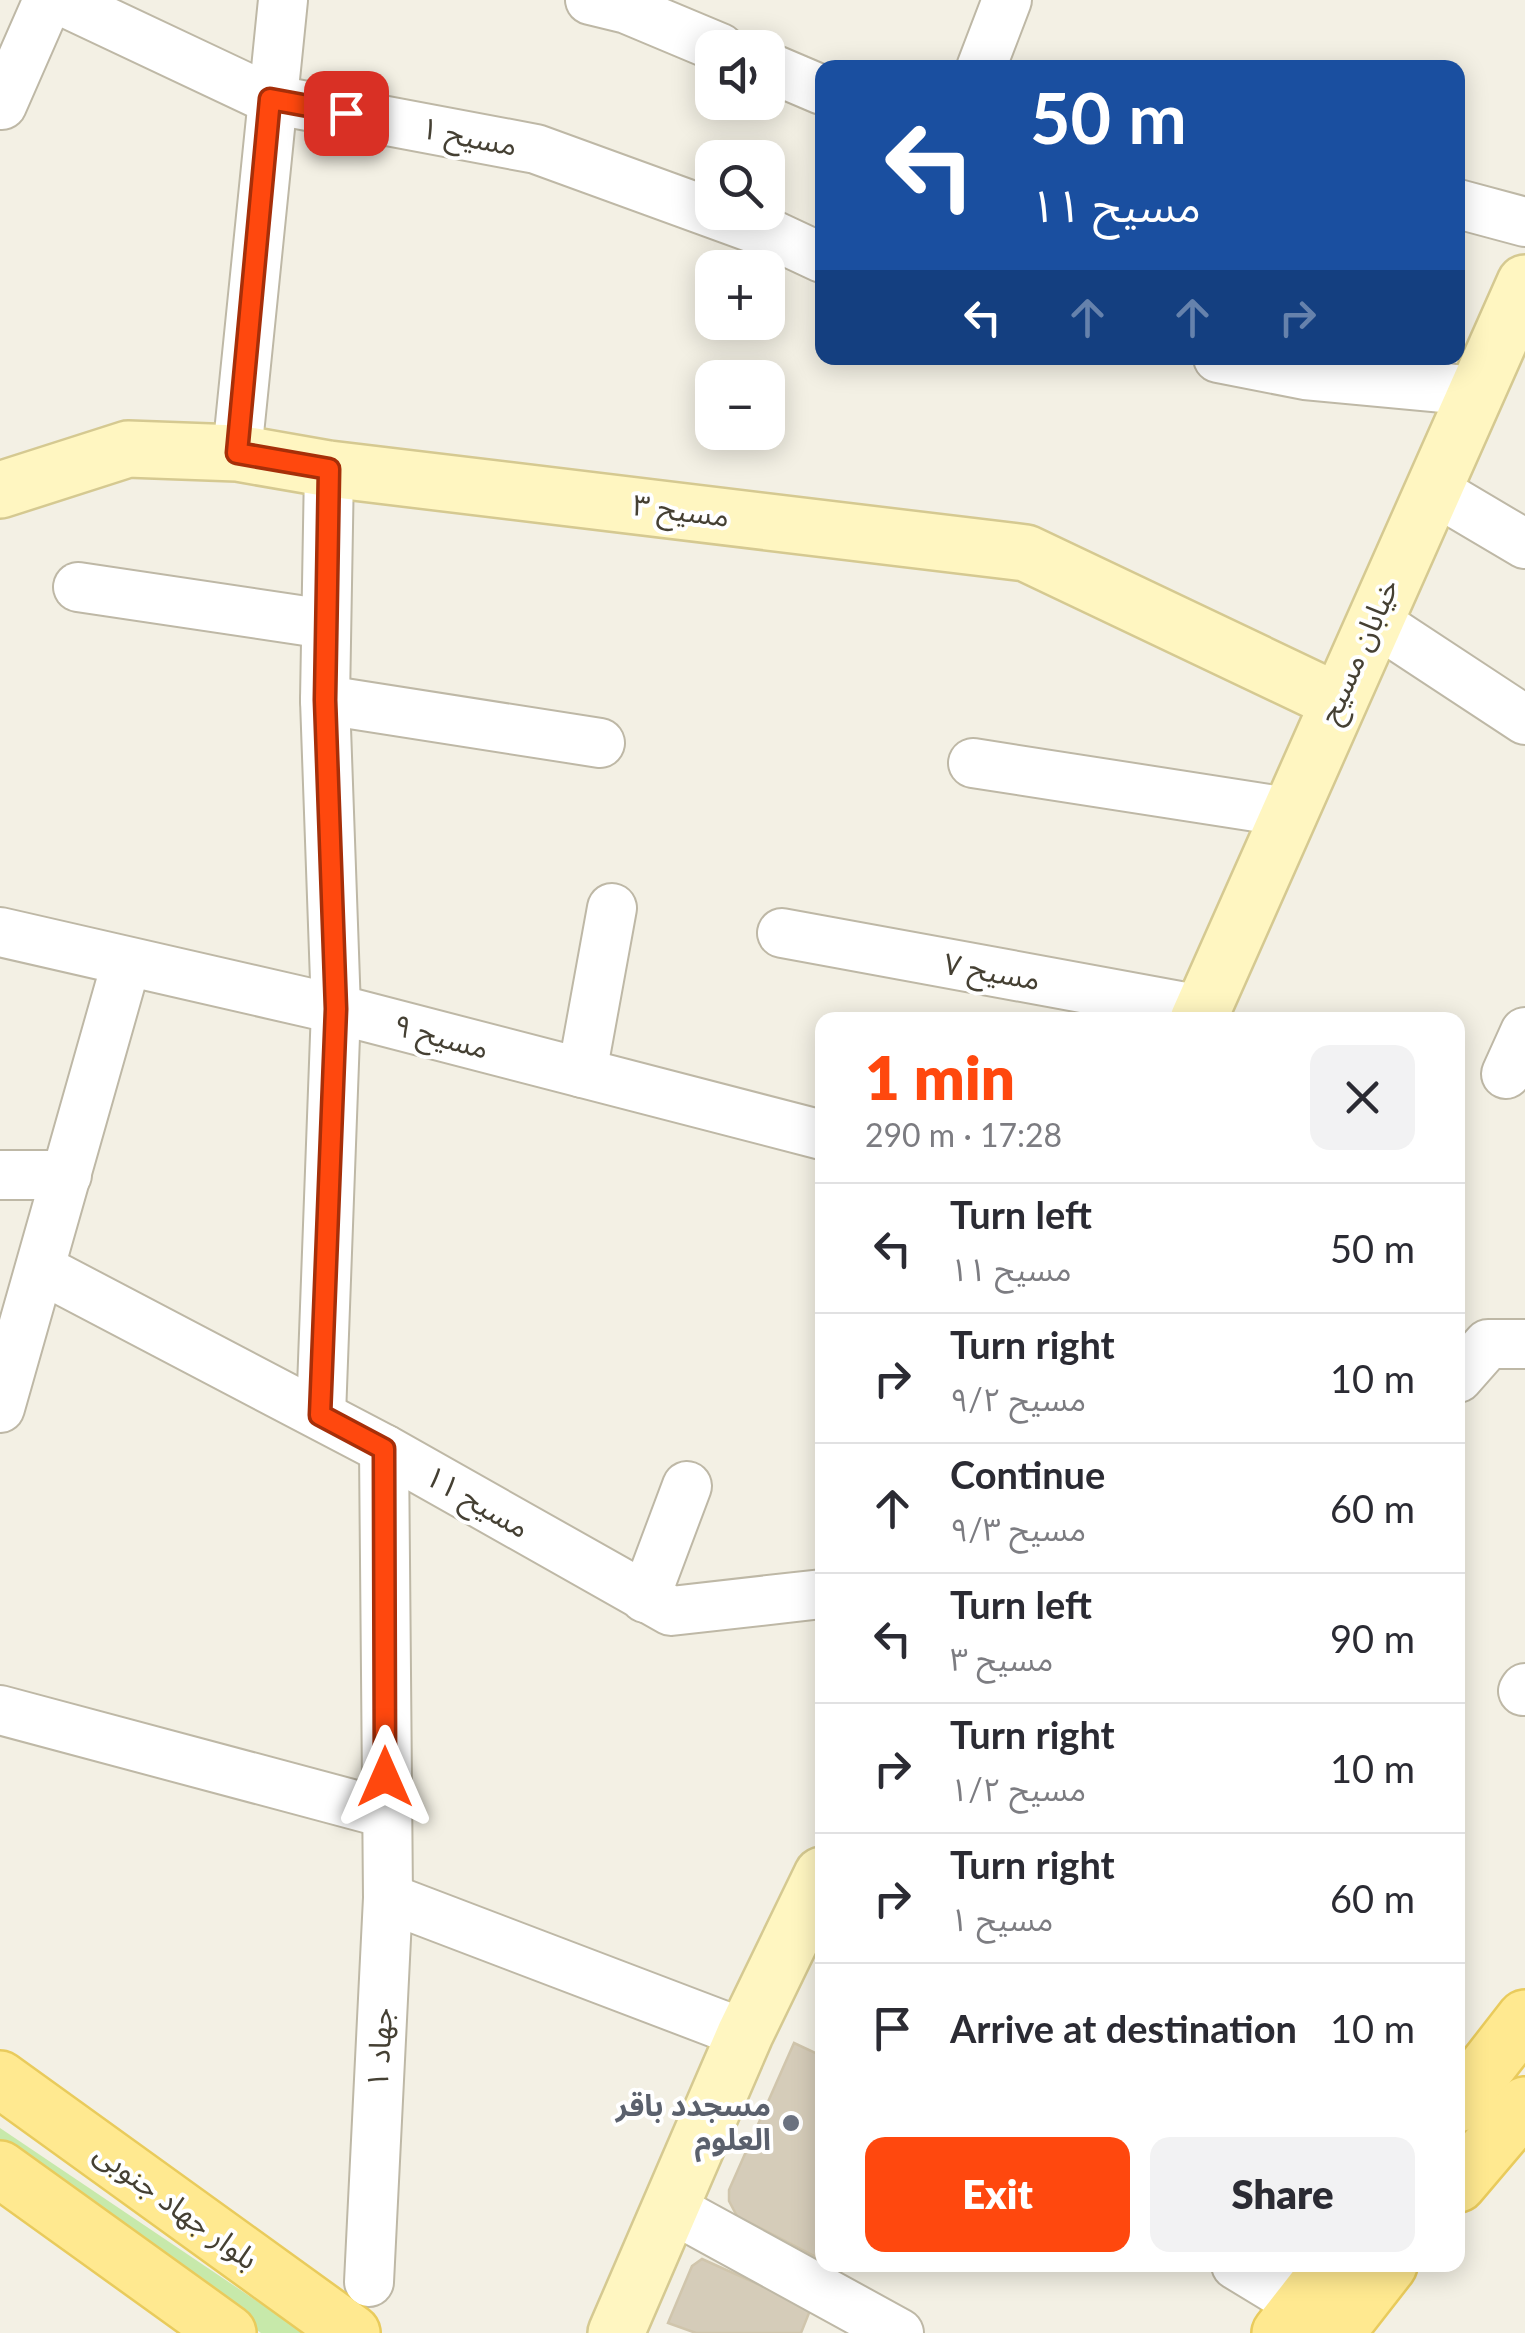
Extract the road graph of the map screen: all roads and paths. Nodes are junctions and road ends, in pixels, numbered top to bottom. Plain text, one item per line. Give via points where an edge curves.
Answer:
1 (48, 0) edge
2 (60, 0) edge
3 (283, 0) edge
4 (590, 0) edge
5 (1007, 0) edge
6 (695, 38) edge
7 (984, 60) edge
8 (785, 74) edge
9 (815, 87) edge
10 (270, 99) junction
11 (2, 105) edge
12 (1465, 206) edge
13 (1525, 222) edge
14 (815, 255) edge
15 (1525, 284) edge
16 (1256, 365) edge
17 (1476, 391) junction
18 (237, 453) junction
19 (329, 469) junction
20 (1432, 489) junction
21 (0, 490) edge
22 (1525, 544) edge
23 (78, 586) dead end
24 (1373, 620) junction
25 (326, 624) junction
26 (325, 700) junction
27 (1336, 700) junction
28 (1525, 720) edge
29 (600, 743) dead end
30 (973, 763) dead end
31 (1288, 812) junction
32 (612, 908) dead end
33 (0, 932) edge
34 (782, 933) dead end
35 (126, 964) junction
36 (336, 1009) junction
37 (1185, 1012) edge
38 (1201, 1012) edge
39 (582, 1073) junction
40 (815, 1133) edge
41 (0, 1175) edge
42 (67, 1175) junction
43 (40, 1268) junction
44 (1525, 1344) edge
45 (1465, 1370) edge
46 (0, 1408) edge
47 (320, 1415) junction
48 (384, 1449) junction
49 (687, 1486) dead end
50 (815, 1595) edge
51 (645, 1598) junction
52 (0, 1710) edge
53 (386, 1813) junction
54 (815, 1889) edge
55 (388, 1898) junction
56 (1525, 2018) edge
57 (745, 2034) junction
58 (0, 2079) edge
59 (1465, 2095) edge
60 (1524, 2108) edge
61 (0, 2168) edge
62 (1465, 2176) edge
63 (671, 2208) junction
64 (1248, 2272) edge
65 (1377, 2272) edge
66 (360, 2308) edge
67 (1313, 2309) edge
68 (228, 2333) edge
69 (616, 2333) edge
70 (898, 2333) edge

1 - 11 street
2 - 10 street, مسیح ۱
3 - 10 street
4 - 6 street
5 - 7 street
8 - 9 street
10 - 14 street, مسیح ۱ via 536,149
10 - 18 street
12 - 13 street
15 - 17 street, خیابان مسیح
16 - 17 street
17 - 20 street, خیابان مسیح
18 - 19 street, مسیح ۳
18 - 21 street, مسیح ۳ via 128,450
19 - 25 street
19 - 27 street, مسیح ۳ via 1026,553
20 - 22 street
20 - 24 street, خیابان مسیح
23 - 25 street
24 - 27 street, خیابان مسیح
24 - 28 street
25 - 26 street
26 - 29 street
26 - 36 street
27 - 31 street, خیابان مسیح
30 - 31 street
31 - 38 street, خیابان مسیح
32 - 39 street
33 - 35 street, مسیح ۹
34 - 37 street, مسیح ۷
35 - 36 street, مسیح ۹
35 - 42 street
36 - 39 street, مسیح ۹
36 - 47 street
39 - 40 street, مسیح ۹
41 - 42 street
42 - 43 street
43 - 46 street
43 - 47 street, مسیح ۱۱
44 - 45 street via 1488,1344
47 - 48 street, مسیح ۱۱
48 - 51 street, مسیح ۱۱
48 - 53 street, جهاد ۱
49 - 51 street
50 - 51 street, مسیح ۱۱ via 672,1611
52 - 53 street
53 - 55 street, جهاد ۱
54 - 57 street
55 - 57 street
55 - 66 street, جهاد ۱
56 - 59 main road
57 - 63 street
58 - 66 main road, بلوار جهاد جنوبی
60 - 62 main road
61 - 68 main road
63 - 69 street
63 - 70 street
64 - 67 street
65 - 67 main road

